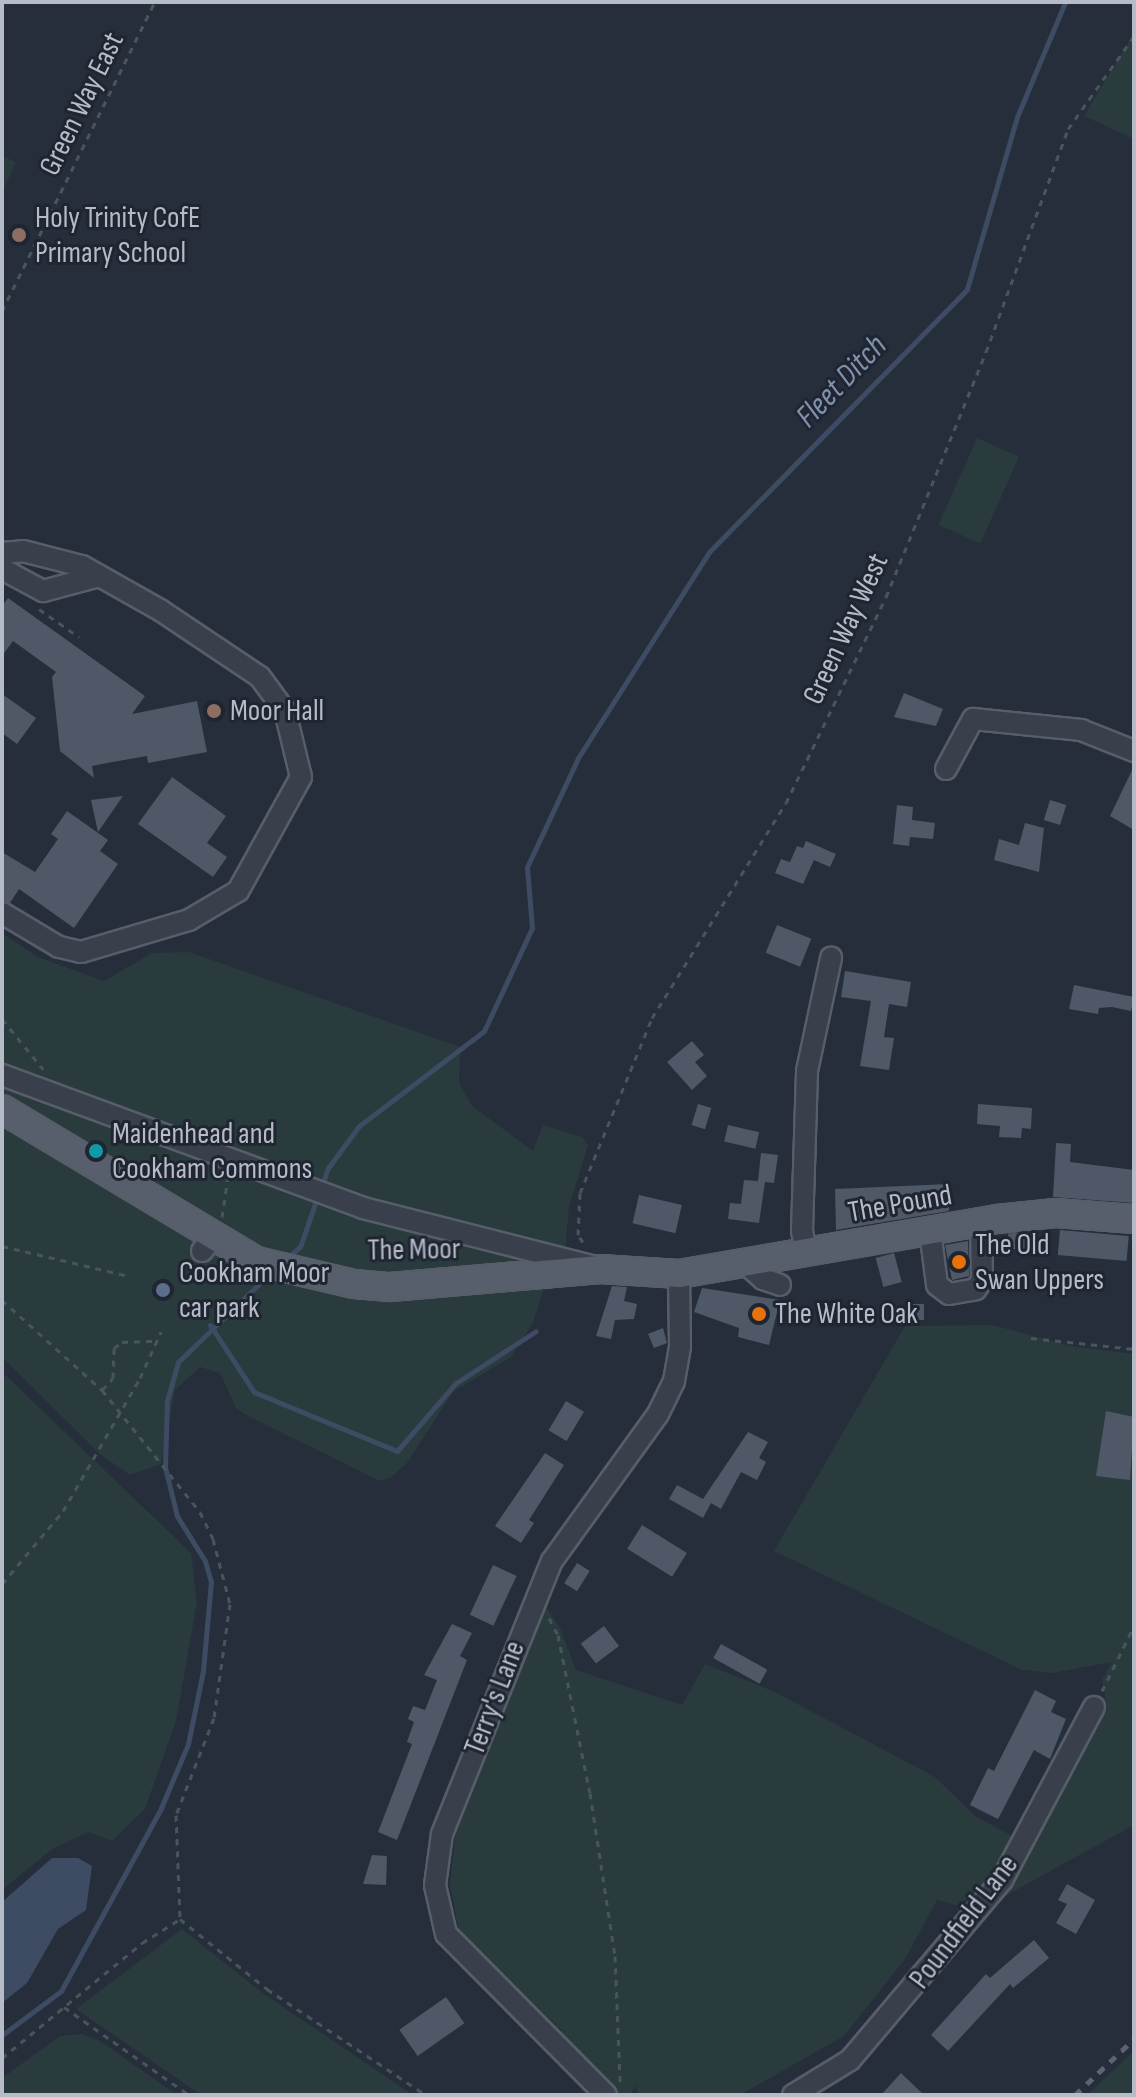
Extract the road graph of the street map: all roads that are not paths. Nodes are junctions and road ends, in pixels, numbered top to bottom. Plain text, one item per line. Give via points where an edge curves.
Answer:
1 (2, 553) edge
2 (2, 569) edge
3 (99, 576) junction
4 (1134, 751) edge
5 (946, 769) dead end
6 (2, 913) edge
7 (831, 958) dead end
8 (2, 1075) edge
9 (2, 1109) edge
10 (1134, 1219) edge
11 (981, 1222) junction
12 (930, 1231) junction
13 (806, 1253) junction
14 (746, 1264) junction
15 (600, 1269) junction
16 (679, 1274) junction
17 (780, 1285) dead end
18 (1094, 1707) road end
19 (606, 2095) edge
20 (793, 2095) edge

1 - 3 street via 23,551
2 - 3 street via 43,591
3 - 6 street via 260,677 285,711 301,777 238,891 189,920 81,952 59,947
4 - 5 street via 1081,730 973,719
7 - 13 street via 807,1071
8 - 15 street via 363,1208
9 - 15 main road, The Moor via 207,1245 310,1277 390,1287
10 - 11 main road, The Pound via 1056,1213
11 - 12 main road, The Pound
11 - 12 street via 982,1280 976,1289 949,1294 937,1285
12 - 13 main road, The Pound
13 - 14 main road, The Pound
14 - 16 main road, The Pound
14 - 17 street
15 - 16 main road, The Moor
16 - 19 street, Terry's Lane via 680,1346 674,1381 658,1414 552,1561 442,1834 435,1885 446,1934
18 - 20 street, Poundfield Lane via 1002,1880 850,2060

